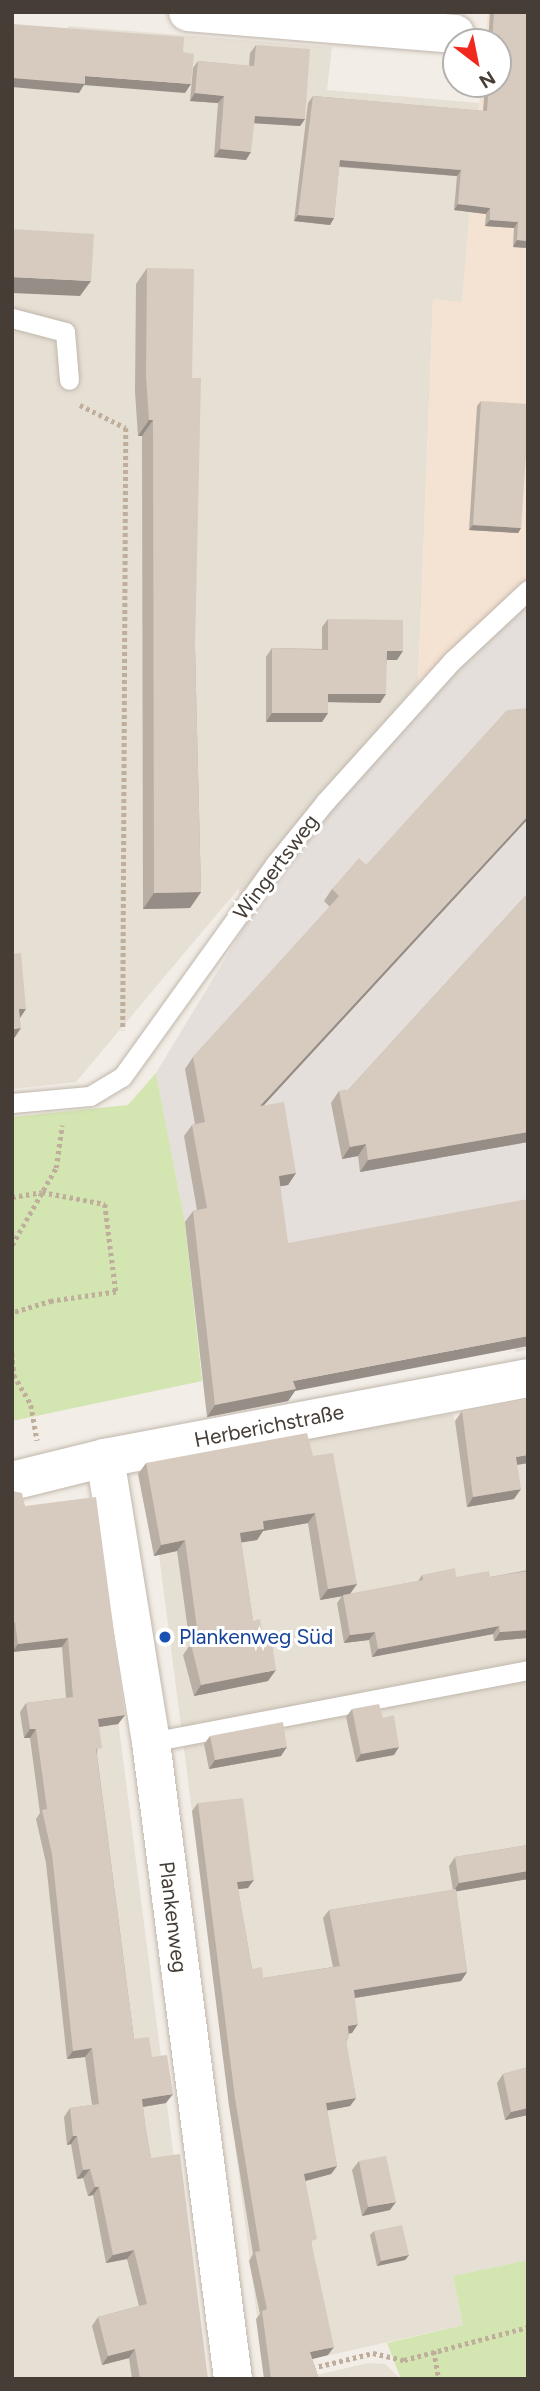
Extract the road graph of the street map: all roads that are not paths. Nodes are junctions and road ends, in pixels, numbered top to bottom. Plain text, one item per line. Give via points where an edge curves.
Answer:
1 (188, 12) edge
2 (348, 18) edge
3 (460, 23) edge
4 (12, 318) edge
5 (69, 380) road end
6 (528, 590) edge
7 (12, 1103) edge
8 (528, 1378) edge
9 (105, 1458) junction
10 (27, 1476) edge
11 (528, 1670) edge
12 (151, 1742) junction
13 (233, 2379) edge

1 - 2 street
2 - 3 street
4 - 5 lane via 65,332
6 - 7 lane, Wingertsweg via 452,661 334,793 275,864 122,1077 90,1096
8 - 9 street, Herberichstraße
9 - 10 street, Herberichstraße
9 - 12 street, Plankenweg
11 - 12 lane
12 - 13 street, Plankenweg

